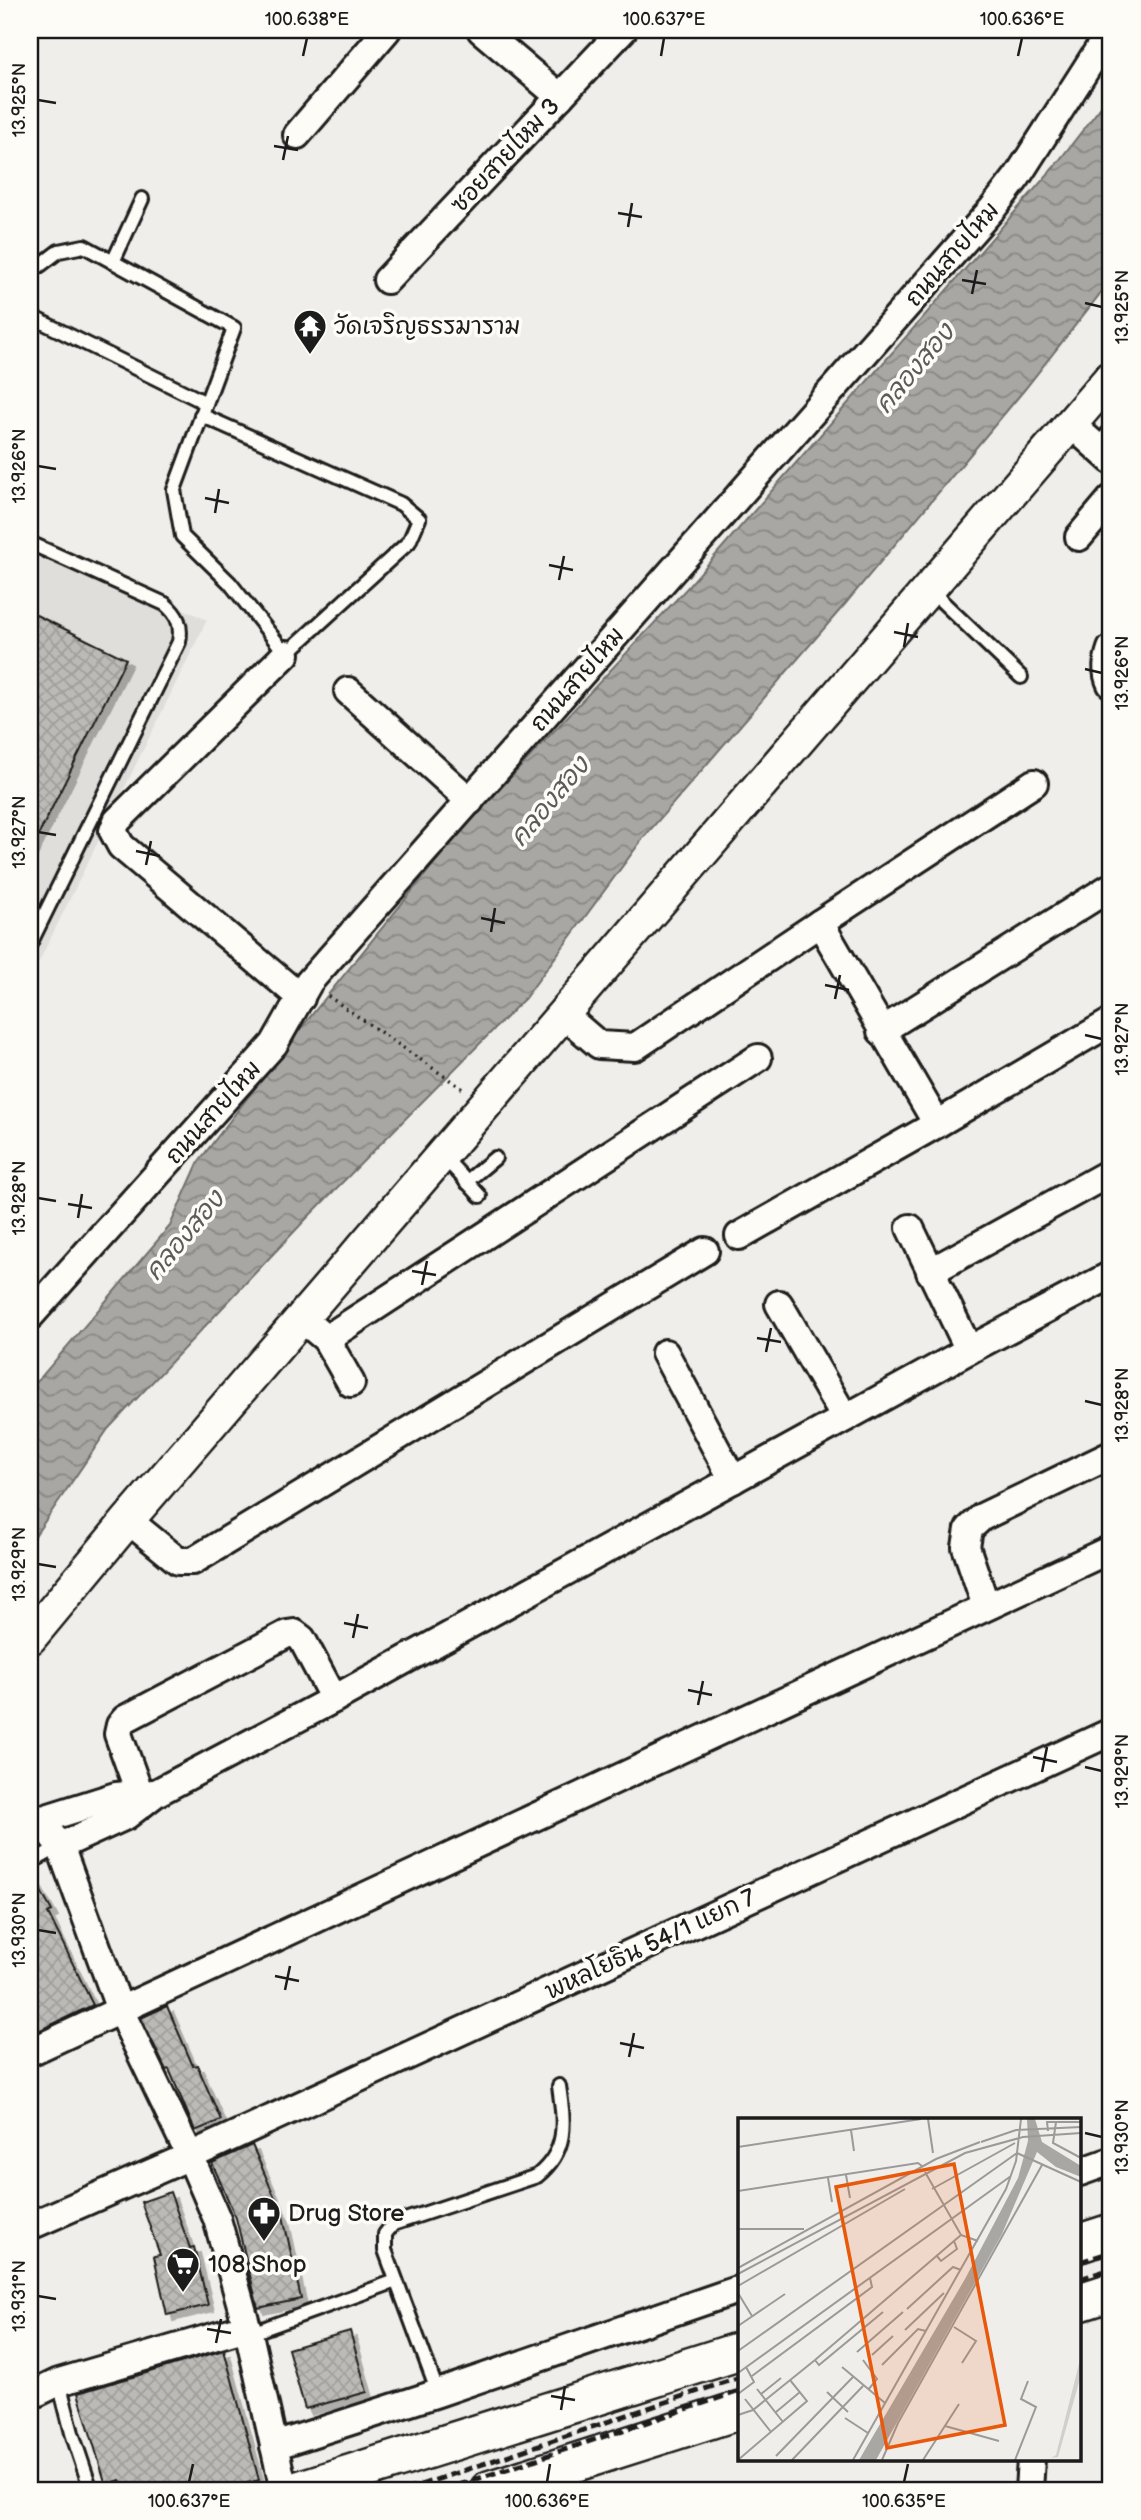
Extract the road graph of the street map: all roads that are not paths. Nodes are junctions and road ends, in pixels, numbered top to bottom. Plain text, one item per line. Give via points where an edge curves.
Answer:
1 (387, 30) edge
2 (481, 30) edge
3 (624, 30) edge
4 (1111, 30) edge
5 (560, 97) junction
6 (298, 135) dead end
7 (142, 199) dead end
8 (113, 262) junction
9 (30, 273) edge
10 (387, 280) dead end
11 (30, 316) edge
12 (1111, 377) edge
13 (203, 409) junction
14 (1070, 424) junction
15 (1107, 445) edge
16 (1111, 499) edge
17 (1079, 537) dead end
18 (30, 543) edge
19 (929, 589) junction
20 (1111, 649) edge
21 (286, 654) junction
22 (1021, 677) dead end
23 (1111, 684) edge
24 (348, 691) dead end
25 (1034, 783) dead end
26 (470, 801) junction
27 (1109, 888) dead end
28 (820, 923) junction
29 (30, 944) edge
30 (311, 995) junction
31 (563, 1014) junction
32 (1111, 1022) edge
33 (881, 1031) junction
34 (758, 1058) dead end
35 (937, 1124) junction
36 (442, 1155) junction
37 (495, 1158) dead end
38 (1111, 1172) edge
39 (466, 1182) junction
40 (480, 1196) dead end
41 (910, 1228) dead end
42 (739, 1236) dead end
43 (705, 1251) dead end
44 (930, 1272) junction
45 (1111, 1275) edge
46 (779, 1304) dead end
47 (30, 1316) edge
48 (302, 1318) junction
49 (326, 1339) junction
50 (969, 1350) junction
51 (665, 1353) dead end
52 (351, 1383) dead end
53 (845, 1418) junction
54 (1111, 1455) edge
55 (733, 1480) junction
56 (128, 1520) junction
57 (1111, 1549) edge
58 (986, 1606) junction
59 (30, 1638) edge
60 (334, 1699) junction
61 (1111, 1732) edge
62 (146, 1797) junction
63 (35, 1817) edge
64 (60, 1846) junction
65 (30, 1863) edge
66 (120, 2010) junction
67 (30, 2052) edge
68 (559, 2086) dead end
69 (190, 2156) junction
70 (1111, 2161) edge
71 (1082, 2171) edge
72 (30, 2226) edge
73 (1111, 2233) edge
74 (1082, 2242) edge
75 (396, 2281) junction
76 (738, 2290) edge
77 (1111, 2292) edge
78 (1082, 2301) edge
79 (248, 2330) junction
80 (738, 2352) edge
81 (59, 2382) junction
82 (438, 2393) junction
83 (30, 2396) edge
84 (738, 2411) edge
85 (274, 2446) junction
86 (1031, 2460) edge
87 (91, 2490) edge
88 (284, 2490) edge
89 (299, 2490) edge
90 (489, 2490) edge
91 (1029, 2490) edge

1 - 6 street
2 - 5 street
3 - 5 street, ซอยสายไหม 3
4 - 26 street, ถนนสายไหม via 993,208
5 - 10 street, ซอยสายไหม 3
7 - 8 lane
8 - 9 lane via 85,246 59,251
8 - 13 lane via 234,327
11 - 13 lane
12 - 14 street
13 - 21 lane via 174,490 182,536 230,583
13 - 21 lane via 401,504 419,519 409,542
14 - 15 street
14 - 19 street
16 - 17 street
18 - 29 lane via 165,604 175,612 181,629 179,642
19 - 22 lane
19 - 31 street
20 - 23 street via 1107,661
21 - 30 street via 117,821 113,831 121,846
24 - 26 street
25 - 28 street
26 - 30 street, ถนนสายไหม via 309,982
27 - 33 street
28 - 31 street via 635,1047 599,1045
28 - 33 street
30 - 47 street, ถนนสายไหม via 274,1044
31 - 36 street
32 - 35 street
33 - 35 street
34 - 49 street
35 - 42 street
36 - 39 lane
36 - 48 street
37 - 39 lane
38 - 44 street
39 - 40 lane
41 - 44 street
43 - 56 street via 193,1561 178,1561
44 - 50 street
45 - 50 street
46 - 53 street
48 - 49 street
48 - 56 street
49 - 52 street
50 - 53 street
51 - 55 street
53 - 55 street
54 - 58 street via 982,1517 969,1529 965,1547
55 - 60 street
56 - 59 street
57 - 58 street
58 - 66 street
60 - 62 street
60 - 62 street via 303,1639 287,1634 125,1719 118,1734
61 - 69 street, พหลโยธิน 54/1 แยก 7
62 - 63 street via 116,1796
62 - 64 street via 126,1816
63 - 64 street
64 - 65 lane
64 - 66 street
66 - 67 street
66 - 69 street
68 - 75 lane via 562,2141 551,2165 537,2176 393,2224 385,2234 385,2249
69 - 72 street, พหลโยธิน 54/1 แยก 7
69 - 79 street via 217,2219
70 - 71 street
73 - 74 main road
75 - 79 lane
75 - 82 lane
76 - 82 street
77 - 78 main road
79 - 81 street
79 - 85 street
80 - 89 main road
81 - 83 street
81 - 87 lane
82 - 85 street
84 - 90 main road
85 - 88 street
86 - 91 street

